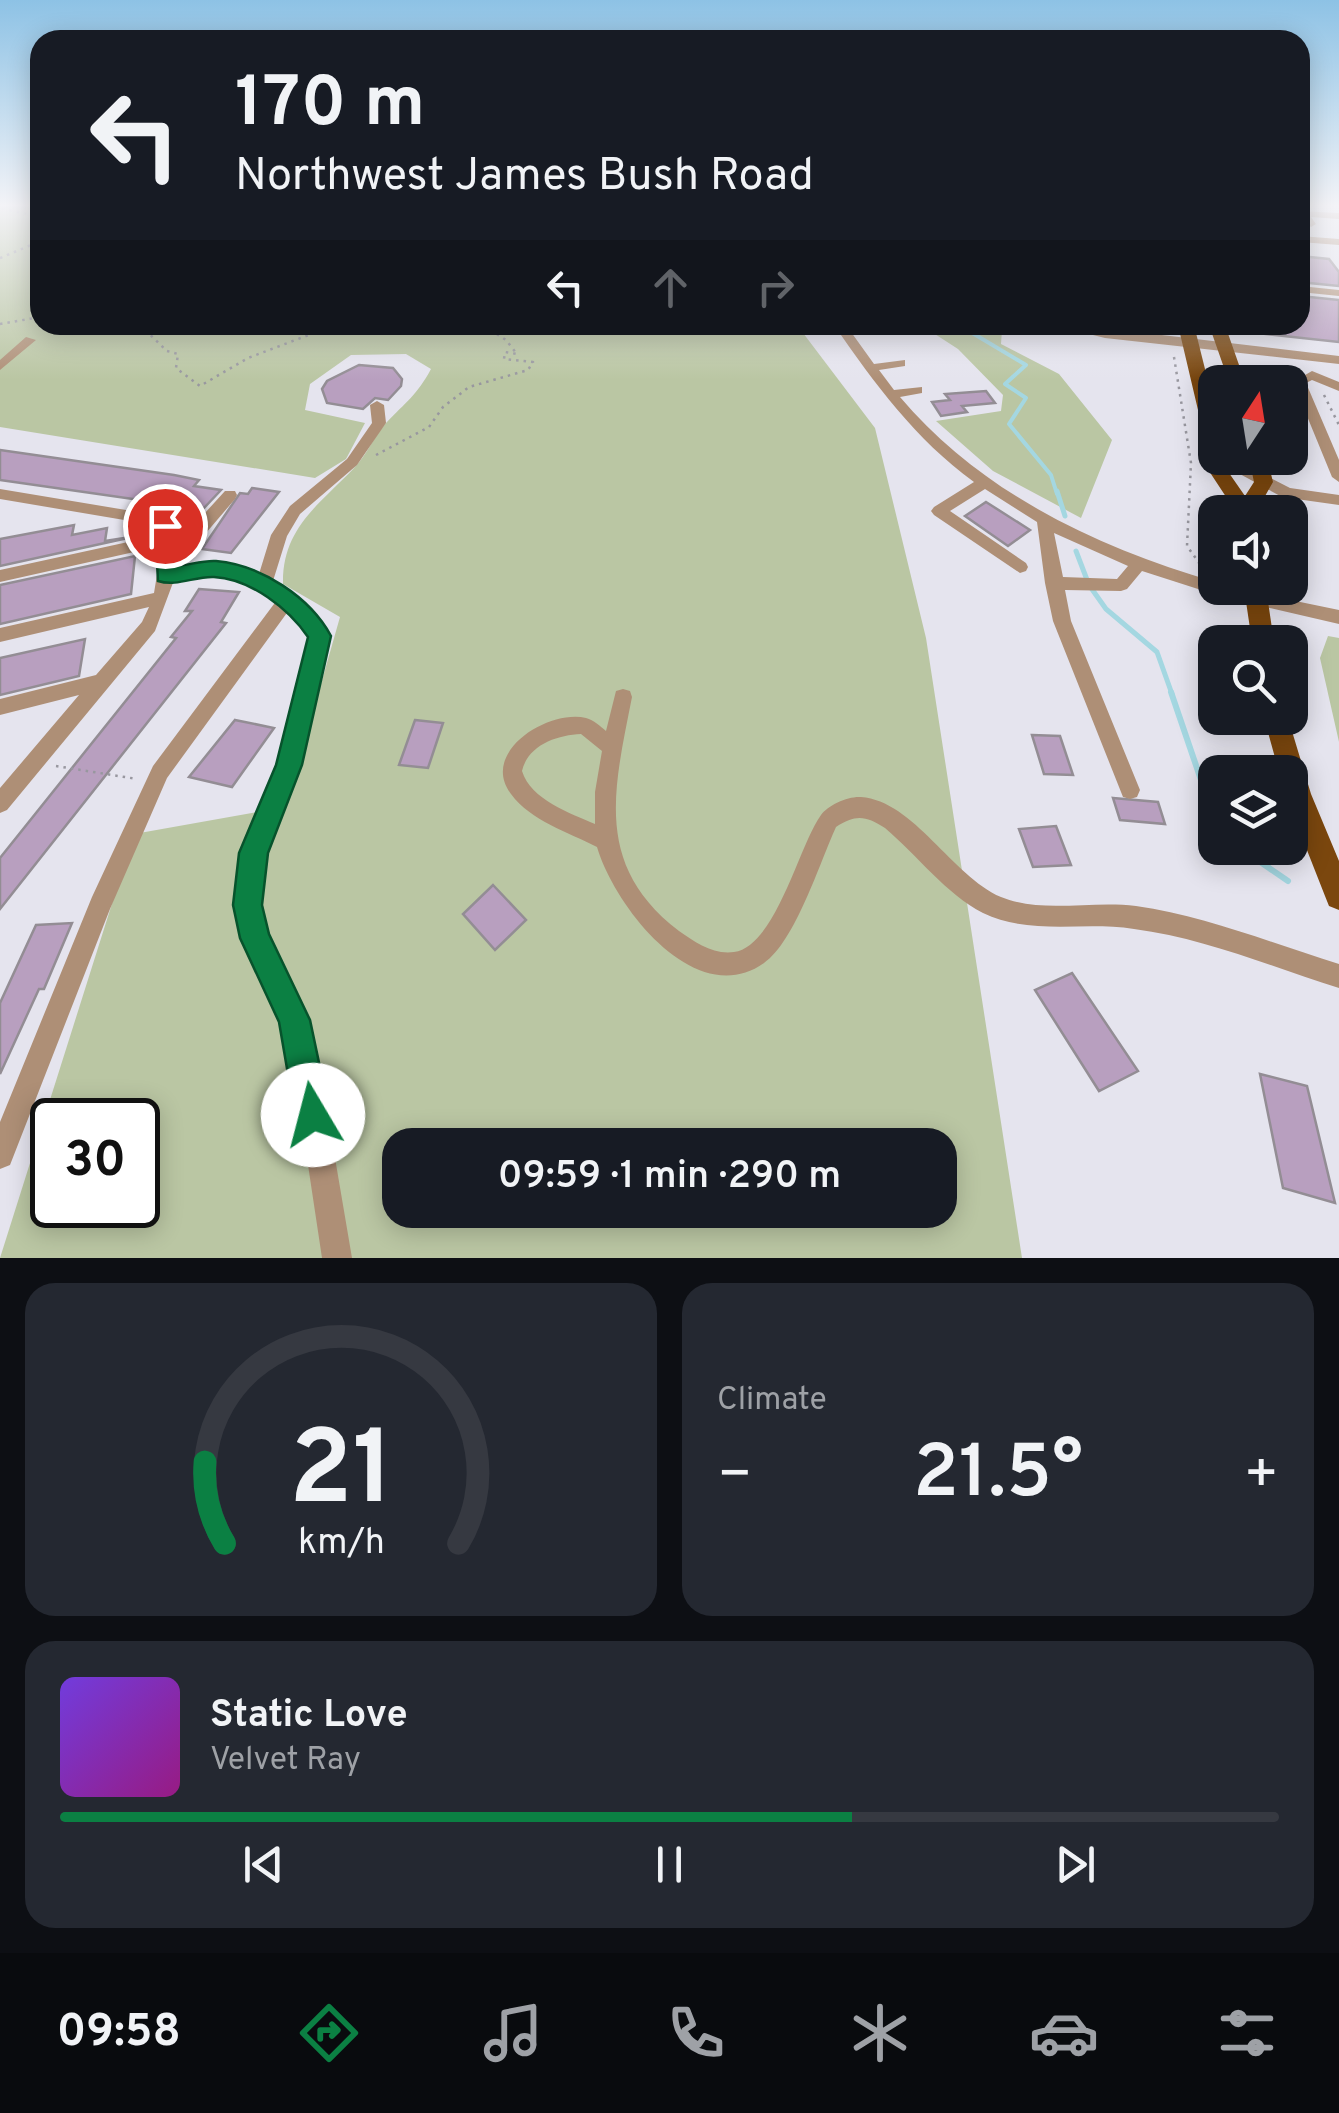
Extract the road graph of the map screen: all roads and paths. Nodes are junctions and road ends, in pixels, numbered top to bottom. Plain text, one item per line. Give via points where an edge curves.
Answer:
1 (1310, 290) edge
2 (1339, 293) edge
3 (30, 319) edge
4 (0, 324) edge
5 (150, 335) edge
6 (312, 335) edge
7 (498, 335) edge
8 (847, 335) edge
9 (1113, 335) edge
10 (1185, 335) edge
11 (1221, 335) edge
12 (30, 340) dead end
13 (1184, 348) junction
14 (1226, 348) junction
15 (1305, 356) junction
16 (1339, 360) edge
17 (901, 363) dead end
18 (1232, 365) edge
19 (0, 366) edge
20 (870, 368) junction
21 (1308, 376) edge
22 (1316, 376) junction
23 (1339, 387) edge
24 (917, 390) dead end
25 (1198, 391) edge
26 (890, 394) junction
27 (1324, 395) dead end
28 (377, 405) dead end
29 (1308, 410) edge
30 (1339, 425) edge
31 (336, 475) junction
32 (1251, 475) edge
33 (1262, 475) edge
34 (1339, 477) edge
35 (984, 482) junction
36 (1264, 482) junction
37 (0, 494) edge
38 (230, 495) dead end
39 (1256, 495) edge
40 (1339, 500) edge
41 (1044, 519) junction
42 (168, 542) junction
43 (1198, 562) edge
44 (1139, 564) junction
45 (1198, 565) edge
46 (1193, 566) dead end
47 (1020, 567) dead end
48 (0, 576) edge
49 (166, 576) junction
50 (1198, 579) edge
51 (1053, 582) junction
52 (264, 585) junction
53 (161, 598) junction
54 (287, 600) junction
55 (1294, 605) edge
56 (1339, 618) edge
57 (0, 635) edge
58 (101, 682) junction
59 (623, 697) dead end
60 (0, 707) edge
61 (1281, 735) edge
62 (614, 748) junction
63 (40, 755) junction
64 (148, 780) dead end
65 (8, 787) edge
66 (1130, 790) dead end
67 (0, 802) edge
68 (607, 841) junction
69 (1339, 896) edge
70 (1339, 976) edge
71 (0, 1154) edge
72 (337, 1258) edge

1 - 2 street
3 - 4 path
5 - 6 path via 178,354 176,368 200,386 233,361
7 - 31 path via 517,354 505,352 504,359 532,362 528,370 469,388 429,427
8 - 20 street
9 - 13 street
10 - 13 main road
11 - 14 main road
12 - 19 street
13 - 14 street
13 - 25 main road
13 - 43 path via 1192,463 1187,546
14 - 15 street
14 - 18 main road
15 - 16 street
15 - 22 street
17 - 20 street
20 - 26 street
21 - 22 street
22 - 23 street
24 - 26 street
26 - 35 street
27 - 30 path
28 - 31 street via 379,423
29 - 34 street
31 - 52 street via 294,510
32 - 36 street
33 - 36 main road
35 - 41 street
35 - 47 street via 939,510
36 - 39 main road
36 - 40 street
37 - 42 street via 144,518 165,526
38 - 42 street via 200,529
41 - 44 street
41 - 51 street
42 - 48 street
42 - 49 street
44 - 50 street
44 - 51 street via 1122,585
45 - 46 path
49 - 52 street via 216,569
49 - 53 street
51 - 66 street via 1079,668
52 - 54 street
53 - 57 street
53 - 58 street via 149,626
54 - 71 street via 160,772
54 - 72 street via 320,636 289,765 254,853 248,905 255,938 304,1052
55 - 56 street
58 - 60 street
58 - 63 street
59 - 62 street
61 - 69 main road
62 - 68 street
62 - 68 street via 585,726 547,731 524,744 512,775 527,798
63 - 64 path via 50,765
63 - 65 street
65 - 67 street
68 - 70 street via 614,869 652,920 717,967 735,967 761,951 829,820 863,807 885,816 1003,910 1163,922

